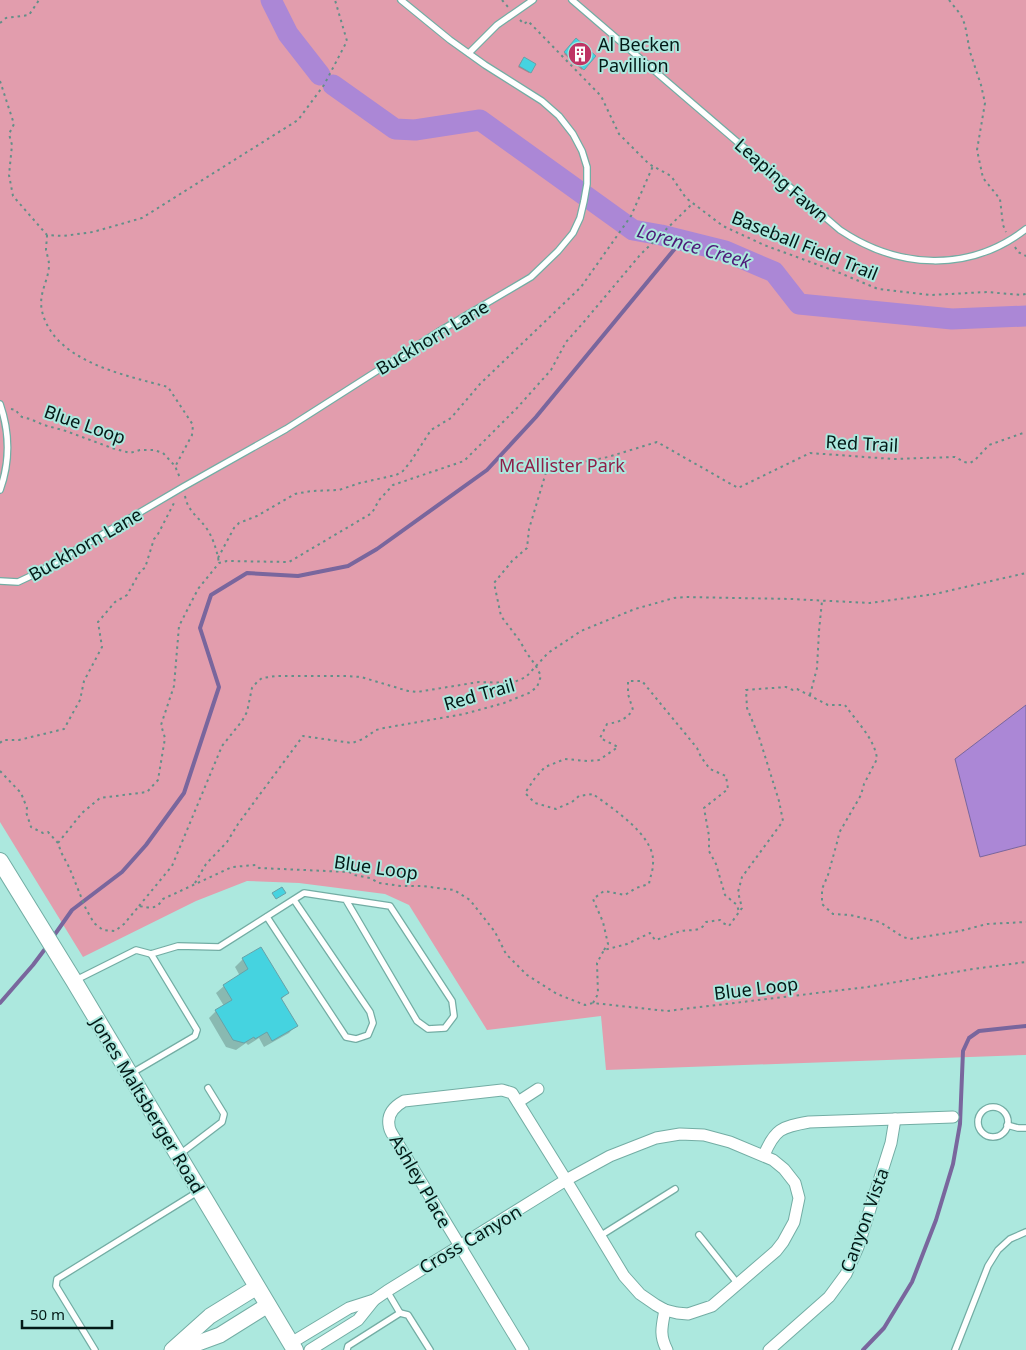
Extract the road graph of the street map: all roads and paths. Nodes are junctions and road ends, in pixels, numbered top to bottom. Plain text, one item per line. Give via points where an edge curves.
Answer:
1 (39, 0) edge
2 (335, 0) edge
3 (401, 0) edge
4 (502, 0) edge
5 (533, 0) edge
6 (572, 0) edge
7 (949, 0) edge
8 (511, 10) dead end
9 (519, 19) dead end
10 (0, 23) edge
11 (469, 53) junction
12 (0, 81) edge
13 (653, 166) junction
14 (693, 203) junction
15 (1026, 229) edge
16 (47, 234) junction
17 (1011, 239) junction
18 (1026, 256) edge
19 (1026, 294) edge
20 (0, 404) edge
21 (6, 409) dead end
22 (1026, 432) edge
23 (175, 466) junction
24 (183, 487) junction
25 (0, 490) edge
26 (218, 558) junction
27 (219, 563) junction
28 (1026, 573) edge
29 (0, 581) edge
30 (822, 600) junction
31 (536, 666) junction
32 (810, 695) junction
33 (0, 743) edge
34 (0, 771) edge
35 (58, 843) junction
36 (0, 861) edge
37 (195, 884) junction
38 (294, 900) junction
39 (346, 900) junction
40 (139, 906) junction
41 (739, 912) junction
42 (267, 917) junction
43 (1026, 922) edge
44 (604, 950) junction
45 (151, 954) junction
46 (1026, 962) edge
47 (73, 979) junction
48 (593, 1003) junction
49 (130, 1074) junction
50 (208, 1088) dead end
51 (538, 1089) dead end
52 (518, 1102) junction
53 (953, 1117) dead end
54 (895, 1119) junction
55 (1008, 1126) junction
56 (1026, 1128) edge
57 (178, 1155) junction
58 (764, 1155) junction
59 (566, 1180) junction
60 (675, 1189) dead end
61 (200, 1191) junction
62 (1026, 1232) edge
63 (700, 1235) dead end
64 (600, 1236) junction
65 (460, 1246) junction
66 (738, 1284) junction
67 (257, 1287) junction
68 (387, 1291) junction
69 (374, 1300) junction
70 (268, 1305) junction
71 (665, 1310) junction
72 (400, 1313) junction
73 (293, 1347) edge
74 (95, 1350) edge
75 (172, 1350) edge
76 (178, 1350) edge
77 (310, 1350) edge
78 (348, 1350) edge
79 (430, 1350) edge
80 (523, 1350) edge
81 (668, 1350) edge
82 (769, 1350) edge
83 (955, 1350) edge

1 - 10 path via 29,15 6,18
2 - 16 path via 347,41 324,86 298,120 142,218 93,232 64,236
3 - 11 lane, Buckhorn Lane
4 - 8 path
5 - 11 lane via 498,25
6 - 17 lane, Leaping Fawn via 853,239 898,257 930,261 977,254
7 - 17 path via 965,25 970,52 982,85 985,103 977,150 983,178 1000,199 1003,225
9 - 13 path, Baseball Field Trail via 524,24 528,21 601,96 619,134
11 - 24 lane, Buckhorn Lane via 542,101 573,134 587,167 584,201 573,234 531,277 286,429
12 - 16 path via 14,124 9,134 12,146 9,175 13,196
13 - 14 path, Baseball Field Trail via 671,176
13 - 26 path via 631,216 581,287 480,384 452,418 431,430 403,471 339,490 295,494 239,523
14 - 19 path, Baseball Field Trail via 739,234 878,289 931,295
14 - 27 path via 640,254 566,342 551,370 464,461 393,485 378,500 372,512 289,562
15 - 17 lane, Leaping Fawn
16 - 23 path via 49,265 42,292 42,309 48,328 78,356 99,366 168,387 193,424 192,435
17 - 18 path via 1018,252
20 - 25 lane via 8,440
21 - 23 path, Blue Loop via 130,453 154,450
22 - 31 path, Red Trail via 989,445 970,463 954,457 893,459 810,453 738,488 657,442 608,457 547,469 529,529 527,548 494,583 501,616
23 - 24 path
24 - 26 path via 187,506 207,529
24 - 29 lane, Buckhorn Lane via 35,574 18,582
24 - 33 path via 154,539 145,568 127,596 116,602 98,622 102,646 64,729
26 - 27 path
27 - 35 path via 198,589 179,626 174,686 161,725 165,738 158,780 147,792 100,798 82,813
28 - 30 path via 935,594 870,603
30 - 31 path via 674,598 581,630 548,653
30 - 32 path via 817,668
31 - 37 path, Red Trail via 540,676 537,688 504,703 464,714 376,730 352,743 303,736 228,842 206,864
31 - 40 path via 526,677 512,683 480,682 417,692 360,677 262,678 252,688 242,721 222,746 172,866
32 - 41 path via 786,687 746,690 747,708 759,737 783,821 742,878 738,892 742,908
32 - 43 path via 828,705 845,705 870,738 878,759 839,833 822,889 822,904 832,914 880,922 910,939 987,924
34 - 35 path via 21,793 31,827 48,832
35 - 40 path via 86,909 103,930 115,931
36 - 47 main road, Jones Maltsberger Road
37 - 40 path, Blue Loop via 152,908
37 - 48 path, Blue Loop via 232,867 256,865 259,868 349,872 379,883 454,890 470,900 495,932 506,954 527,975 557,994 585,1005
38 - 39 lane via 304,893
38 - 42 lane
38 - 42 lane via 370,1012 373,1023 368,1034 356,1039 346,1037
39 - 39 lane via 390,906 452,1001 454,1016 445,1028 428,1029 417,1021
41 - 44 path via 729,926 720,920 706,922 700,930 678,932 655,940 650,933
41 - 44 path via 737,905 725,895 709,851 710,836 704,808 728,789 726,776 710,769 697,748 642,681 628,681 633,710 627,718 607,724 600,738 618,747 599,760 565,759 545,767 525,793 535,803 556,809 579,796 593,794 619,813 649,845 654,863 649,884 625,895 604,892 594,899 608,944
42 - 45 lane via 219,947 178,946
44 - 48 path via 597,963 598,994
45 - 47 lane via 136,950
45 - 49 lane via 196,1030 195,1036
46 - 48 path, Blue Loop via 867,987 667,1011
47 - 49 main road, Jones Maltsberger Road
49 - 57 main road, Jones Maltsberger Road
50 - 57 lane via 224,1114 222,1122
51 - 52 street
52 - 59 street
52 - 65 street, Ashley Place via 512,1093 502,1090 404,1102 391,1113 389,1125 394,1137
53 - 54 street
54 - 58 street via 790,1125 774,1135
54 - 82 street, Canyon Vista via 891,1143 858,1247 846,1274 829,1297
55 - 55 lane via 1004,1112 994,1106 983,1110 977,1120 981,1132 991,1137 1002,1133
55 - 56 lane
57 - 61 main road, Jones Maltsberger Road
58 - 59 street, Cross Canyon via 704,1135 668,1136 610,1156
58 - 66 street, Cross Canyon via 784,1169 795,1183 799,1198 796,1216 776,1251
59 - 64 street, Cross Canyon
59 - 65 street, Cross Canyon
60 - 64 lane
61 - 67 main road, Jones Maltsberger Road
61 - 74 lane via 57,1279 56,1286
62 - 83 lane via 1010,1239 988,1266
63 - 66 lane
64 - 71 street, Cross Canyon via 624,1276 640,1294
65 - 68 street, Cross Canyon
65 - 80 street, Ashley Place
66 - 71 street, Cross Canyon via 712,1306 688,1314
67 - 70 main road, Jones Maltsberger Road
67 - 75 street via 210,1316
68 - 69 street, Cross Canyon
68 - 72 lane
69 - 73 street, Cross Canyon via 349,1308
69 - 77 street, Cross Canyon via 358,1320
70 - 73 main road, Jones Maltsberger Road
70 - 76 street via 220,1335
71 - 81 street via 661,1337
72 - 78 lane via 348,1346
72 - 79 lane via 408,1315

